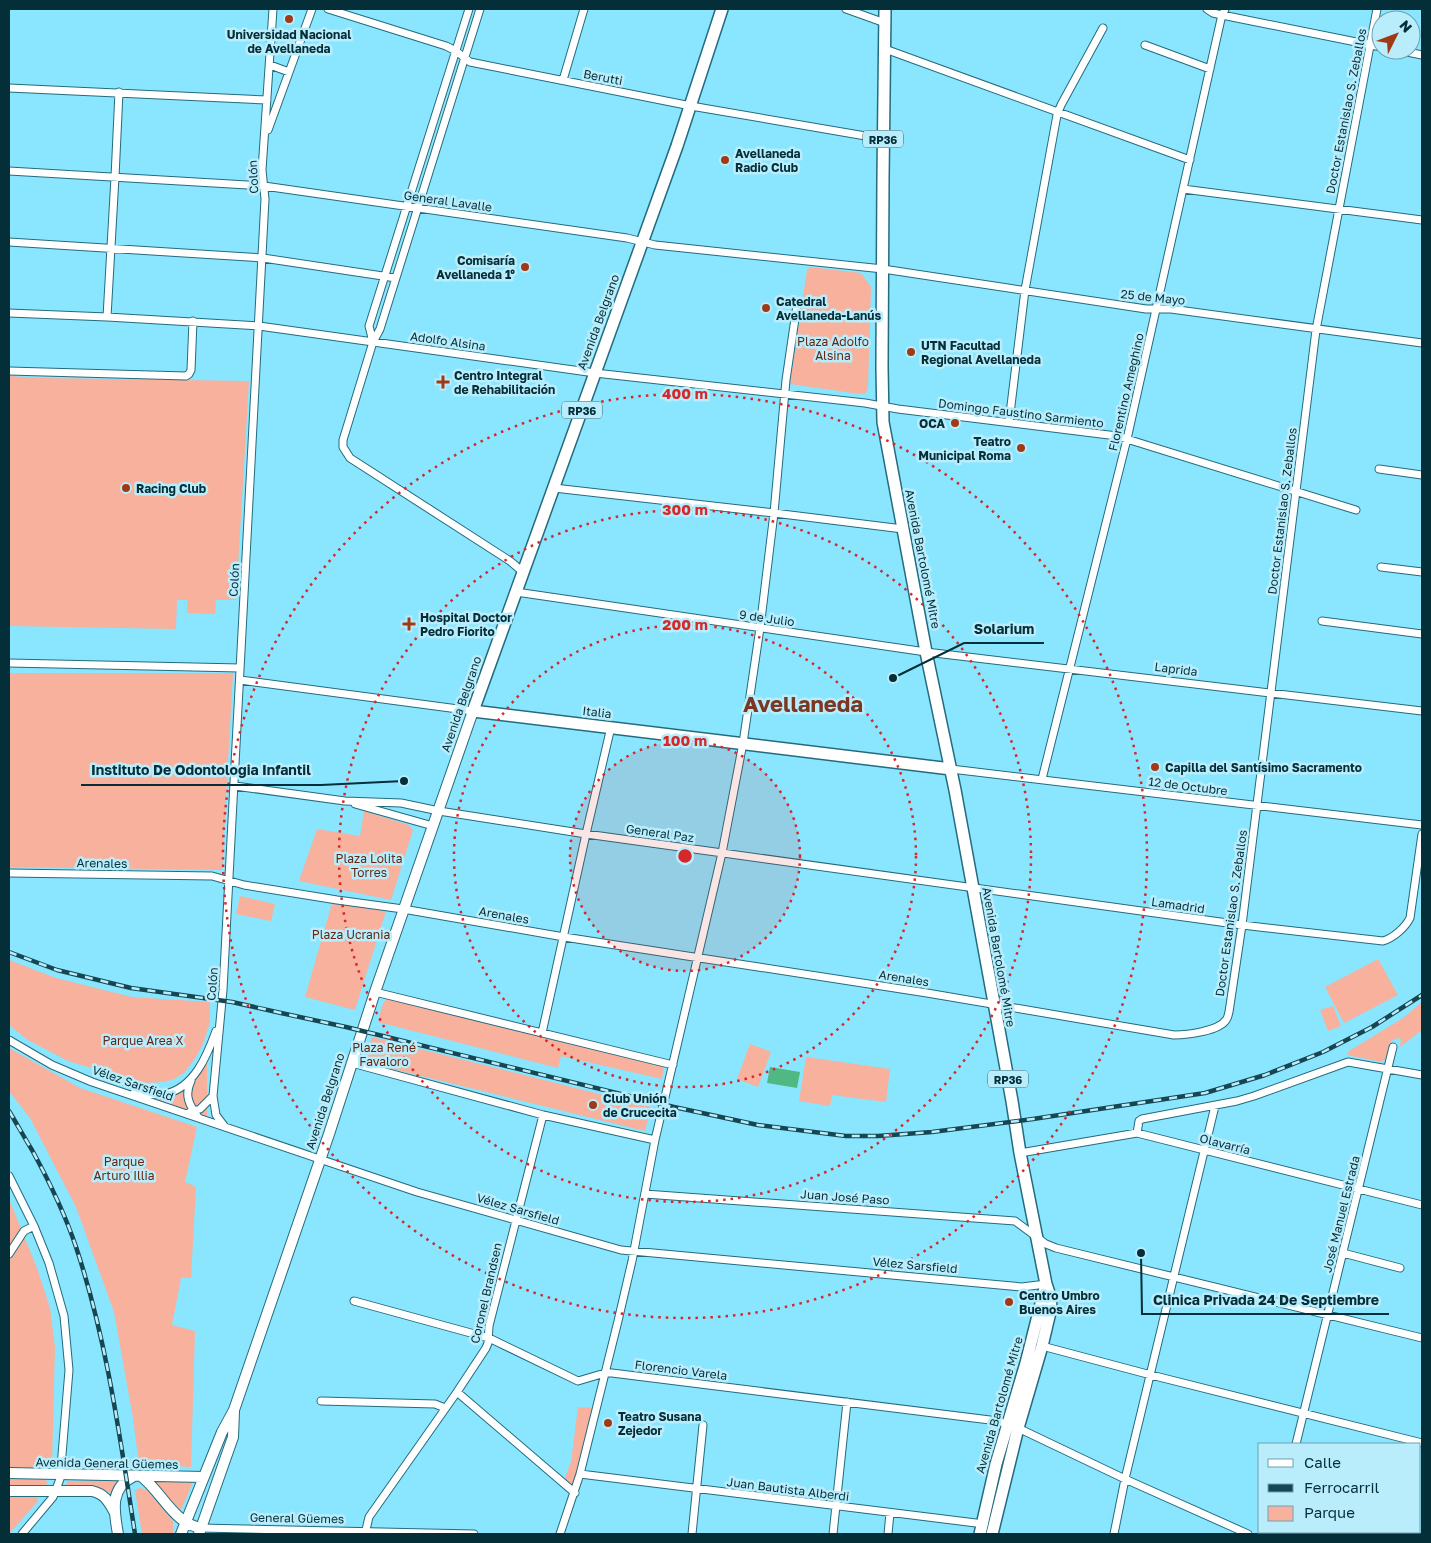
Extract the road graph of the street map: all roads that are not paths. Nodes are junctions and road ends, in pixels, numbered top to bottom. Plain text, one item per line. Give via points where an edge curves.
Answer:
1 (272, 9) edge
2 (312, 9) edge
3 (328, 9) edge
4 (469, 9) edge
5 (480, 9) edge
6 (584, 9) edge
7 (722, 9) edge
8 (846, 9) edge
9 (886, 9) edge
10 (1207, 9) edge
11 (1377, 9) edge
12 (1224, 12) edge
13 (885, 23) junction
14 (1103, 28) dead end
15 (1145, 44) dead end
16 (1370, 45) junction
17 (885, 49) junction
18 (456, 51) junction
19 (464, 59) junction
20 (270, 65) junction
21 (1210, 69) junction
22 (289, 72) junction
23 (563, 80) junction
24 (9, 88) edge
25 (119, 92) junction
26 (267, 100) junction
27 (692, 106) junction
28 (1058, 111) junction
29 (883, 139) junction
30 (264, 140) junction
31 (1190, 160) junction
32 (9, 171) edge
33 (115, 177) junction
34 (264, 186) junction
35 (1184, 189) junction
36 (407, 206) junction
37 (418, 208) junction
38 (1339, 210) junction
39 (1422, 220) edge
40 (9, 242) edge
41 (642, 242) junction
42 (111, 248) junction
43 (263, 258) junction
44 (883, 269) junction
45 (384, 275) junction
46 (396, 278) junction
47 (1025, 290) junction
48 (797, 305) dead end
49 (1156, 309) junction
50 (9, 313) edge
51 (106, 317) junction
52 (193, 321) junction
53 (260, 326) junction
54 (1316, 330) junction
55 (372, 342) junction
56 (1422, 344) edge
57 (9, 371) edge
58 (595, 373) junction
59 (785, 394) junction
60 (882, 406) junction
61 (1009, 422) junction
62 (1127, 439) junction
63 (1379, 469) dead end
64 (1422, 475) edge
65 (554, 488) junction
66 (1296, 491) junction
67 (1356, 510) dead end
68 (774, 512) junction
69 (903, 529) junction
70 (1381, 567) dead end
71 (523, 572) junction
72 (1422, 572) edge
73 (516, 592) junction
74 (1322, 622) dead end
75 (760, 628) junction
76 (1422, 634) edge
77 (926, 652) junction
78 (9, 664) edge
79 (240, 668) junction
80 (1070, 668) junction
81 (240, 680) junction
82 (1270, 692) junction
83 (473, 710) junction
84 (1422, 710) edge
85 (611, 727) junction
86 (744, 743) junction
87 (951, 769) junction
88 (1042, 779) junction
89 (234, 786) junction
90 (345, 801) junction
91 (1256, 806) junction
92 (439, 810) junction
93 (1422, 825) edge
94 (433, 826) junction
95 (586, 834) junction
96 (1422, 834) edge
97 (722, 853) junction
98 (9, 873) edge
99 (229, 881) junction
100 (973, 887) junction
101 (403, 909) junction
102 (1242, 925) junction
103 (564, 938) junction
104 (698, 957) junction
105 (375, 992) junction
106 (994, 1005) junction
107 (1226, 1020) joint
108 (220, 1021) junction
109 (542, 1034) junction
110 (9, 1040) edge
111 (1393, 1047) dead end
112 (352, 1063) junction
113 (673, 1065) junction
114 (1388, 1070) junction
115 (1422, 1075) edge
116 (191, 1080) junction
117 (120, 1091) junction
118 (213, 1096) junction
119 (1215, 1106) junction
120 (196, 1114) junction
121 (543, 1115) junction
122 (225, 1127) junction
123 (1137, 1133) junction
124 (656, 1140) junction
125 (1204, 1150) junction
126 (1020, 1153) junction
127 (320, 1159) junction
128 (9, 1176) edge
129 (1359, 1190) junction
130 (645, 1194) junction
131 (1422, 1205) edge
132 (515, 1220) junction
133 (34, 1226) junction
134 (1038, 1238) junction
135 (11, 1247) edge
136 (633, 1250) junction
137 (1343, 1253) junction
138 (9, 1254) edge
139 (1400, 1268) dead end
140 (1173, 1276) junction
141 (1046, 1284) junction
142 (354, 1301) dead end
143 (1328, 1314) junction
144 (489, 1338) junction
145 (1422, 1338) edge
146 (1042, 1346) junction
147 (605, 1373) junction
148 (1151, 1375) junction
149 (457, 1392) junction
150 (321, 1401) dead end
151 (847, 1402) junction
152 (445, 1408) junction
153 (234, 1410) junction
154 (1304, 1414) junction
155 (704, 1425) dead end
156 (1013, 1426) junction
157 (1296, 1443) edge
158 (1422, 1443) edge
159 (9, 1473) edge
160 (61, 1474) junction
161 (580, 1474) junction
162 (138, 1476) junction
163 (204, 1477) junction
164 (1125, 1479) junction
165 (697, 1489) junction
166 (9, 1491) edge
167 (56, 1491) junction
168 (575, 1493) junction
169 (836, 1506) junction
170 (114, 1513) junction
171 (890, 1513) junction
172 (185, 1522) junction
173 (987, 1529) edge
174 (200, 1531) edge
175 (366, 1533) edge
176 (22, 1534) edge
177 (118, 1534) edge
178 (181, 1534) edge
179 (474, 1534) edge
180 (560, 1534) edge
181 (692, 1534) edge
182 (833, 1534) edge
183 (888, 1534) edge
184 (1114, 1534) edge
185 (1248, 1534) edge

1 - 20 street, Colón
2 - 22 street, Colón
3 - 18 street, Berutti
4 - 18 street
5 - 19 street
6 - 23 street
7 - 27 main road, Avenida Belgrano / RP36
8 - 13 street
9 - 13 main road, Avenida Bartolomé Mitre / RP36
10 - 12 street
11 - 16 street, Doctor Estanislao S. Zeballos
12 - 16 street
12 - 21 street, Florentino Ameghino
13 - 17 main road, Avenida Bartolomé Mitre / RP36
14 - 28 street
15 - 21 street
16 - 38 street, Doctor Estanislao S. Zeballos
17 - 28 street
17 - 29 main road, Avenida Bartolomé Mitre / RP36
18 - 19 street, Berutti
18 - 36 street
19 - 23 street, Berutti
19 - 37 street
20 - 22 street
20 - 26 street, Colón
21 - 31 street, Florentino Ameghino
22 - 30 street, Colón
23 - 27 street, Berutti
24 - 25 street
25 - 26 street
25 - 33 street
26 - 30 street, Colón
27 - 29 street, Berutti
27 - 41 main road, Avenida Belgrano / RP36
28 - 31 street
28 - 47 street
29 - 44 main road, Avenida Bartolomé Mitre / RP36
30 - 34 street, Colón
31 - 35 street, Florentino Ameghino
32 - 33 street, General Lavalle
33 - 34 street, General Lavalle
33 - 42 street
34 - 36 street, General Lavalle
34 - 43 street, Colón
35 - 38 street
35 - 49 street, Florentino Ameghino
36 - 37 street, General Lavalle
36 - 45 street
37 - 41 street, General Lavalle
37 - 46 street
38 - 39 street
38 - 54 street, Doctor Estanislao S. Zeballos
40 - 42 street
41 - 44 street, General Lavalle
41 - 58 main road, Avenida Belgrano / RP36
42 - 43 street
42 - 51 street
43 - 45 street
43 - 53 street, Colón
44 - 47 street, 25 de Mayo
44 - 60 main road, Avenida Bartolomé Mitre / RP36
45 - 46 street
45 - 55 street via 369,326
46 - 55 street via 380,329
47 - 49 street, 25 de Mayo
47 - 61 street
48 - 59 street
49 - 54 street, 25 de Mayo
49 - 62 street, Florentino Ameghino
50 - 51 street, Adolfo Alsina
51 - 52 street, Adolfo Alsina
52 - 53 street, Adolfo Alsina
52 - 57 street via 191,370 186,376
53 - 55 street, Adolfo Alsina
53 - 79 street, Colón
54 - 56 street, 25 de Mayo
54 - 66 street, Doctor Estanislao S. Zeballos
55 - 58 street, Adolfo Alsina
55 - 71 street via 342,447 350,458
58 - 59 street, Adolfo Alsina
58 - 65 main road, Avenida Belgrano / RP36
59 - 60 street, Adolfo Alsina
59 - 68 street
60 - 61 street, Domingo Faustino Sarmiento
60 - 69 main road, Avenida Bartolomé Mitre / RP36
61 - 62 street, Domingo Faustino Sarmiento
62 - 66 street, Domingo Faustino Sarmiento
62 - 80 street, Florentino Ameghino
63 - 64 street
65 - 68 street
65 - 71 main road, Avenida Belgrano / RP36
66 - 67 street, Domingo Faustino Sarmiento
66 - 82 street, Doctor Estanislao S. Zeballos
68 - 69 street
68 - 75 street
69 - 77 main road, Avenida Bartolomé Mitre / RP36
70 - 72 street
71 - 73 main road, Avenida Belgrano / RP36
73 - 75 street, 9 de Julio
73 - 83 main road, Avenida Belgrano / RP36
74 - 76 street
75 - 77 street, 9 de Julio
75 - 86 street
77 - 80 street, Laprida
77 - 87 main road, Avenida Bartolomé Mitre / RP36
78 - 79 street
79 - 81 street, Colón
80 - 82 street, Laprida
80 - 88 street, Florentino Ameghino
81 - 83 street, Italia
81 - 89 street, Colón
82 - 84 street, Laprida
82 - 91 street, Doctor Estanislao S. Zeballos
83 - 85 main road, Italia
83 - 92 main road, Avenida Belgrano
85 - 86 main road, Italia
85 - 95 street
86 - 87 main road, Italia
86 - 97 street
87 - 88 street, 12 de Octubre
87 - 100 main road, Avenida Bartolomé Mitre / RP36
88 - 91 street, 12 de Octubre
89 - 90 street, General Paz
89 - 99 street, Colón
90 - 92 street, General Paz via 393,802
90 - 94 street, General Paz
91 - 93 street, 12 de Octubre
91 - 102 street, Doctor Estanislao S. Zeballos
92 - 94 main road, Avenida Belgrano
92 - 95 street, General Paz
94 - 101 main road, Avenida Belgrano
95 - 97 street, General Paz
95 - 103 street
96 - 102 street, Lamadrid via 1410,918 1390,938 1383,941
97 - 100 street, General Paz
97 - 104 street
98 - 99 street, Arenales via 212,876
99 - 101 street, Arenales
99 - 108 street, Colón
100 - 102 street, Lamadrid
100 - 106 main road, Avenida Bartolomé Mitre / RP36
101 - 103 street, Arenales
101 - 105 main road, Avenida Belgrano
102 - 107 street, Doctor Estanislao S. Zeballos
103 - 104 street, Arenales
103 - 109 street
104 - 106 street, Arenales
104 - 113 street
105 - 109 street
105 - 112 main road, Avenida Belgrano
106 - 107 street, Arenales via 1174,1035 1196,1034
106 - 126 main road, Avenida Bartolomé Mitre / RP36
108 - 116 street, Colón
108 - 118 street, Colón
109 - 113 street
110 - 117 street, Vélez Sarsfield via 57,1068
111 - 114 street, José Manuel Estrada
112 - 121 street
112 - 127 main road, Avenida Belgrano
113 - 124 street
114 - 115 street
114 - 119 street via 1348,1062 1254,1096
114 - 129 street, José Manuel Estrada
116 - 117 street, Colón via 166,1094
116 - 120 street via 187,1092
117 - 120 street, Vélez Sarsfield via 184,1113
118 - 120 street
118 - 122 street, Colón via 216,1115
119 - 123 street via 1142,1119
119 - 125 street
120 - 122 street, Vélez Sarsfield
121 - 124 street
121 - 132 street, Coronel Brandsen
122 - 127 street, Vélez Sarsfield
123 - 125 street, Olavarría
123 - 126 street, Olavarría
124 - 130 street
125 - 129 street, Olavarría
125 - 140 street
126 - 134 main road, Avenida Bartolomé Mitre / RP36
127 - 132 street, Vélez Sarsfield via 417,1192
127 - 153 main road, Avenida Belgrano
128 - 133 street
129 - 131 street, Olavarría
129 - 137 street, José Manuel Estrada
130 - 134 street, Juan José Paso via 1010,1221
130 - 136 street
132 - 136 street, Vélez Sarsfield via 621,1250
132 - 144 street, Coronel Brandsen via 489,1326
133 - 135 street via 24,1231
133 - 160 street via 49,1263 64,1316 68,1370
134 - 140 street, Juan José Paso via 1056,1248
134 - 141 main road, Avenida Bartolomé Mitre / RP36
135 - 138 street
136 - 141 street, Vélez Sarsfield via 1022,1287
136 - 147 street
137 - 139 street
137 - 143 street, José Manuel Estrada
140 - 143 street, Juan José Paso
140 - 148 street
141 - 146 main road, Avenida Bartolomé Mitre / RP36 via 1051,1308
141 - 156 main road, Avenida Bartolomé Mitre / RP36
142 - 144 street, Florencio Varela
143 - 145 street, Juan José Paso
143 - 154 street, José Manuel Estrada
144 - 147 street, Florencio Varela via 574,1380 581,1381
144 - 149 street, Coronel Brandsen via 486,1348
146 - 148 street
146 - 156 main road, Avenida Bartolomé Mitre / RP36
147 - 151 street, Florencio Varela
147 - 161 street
148 - 154 street
148 - 164 street
149 - 152 street, Coronel Brandsen
149 - 168 street
150 - 152 street via 434,1404
151 - 156 street, Florencio Varela via 998,1421
151 - 169 street
152 - 175 street, Coronel Brandsen via 369,1516
153 - 163 main road, Avenida Belgrano
153 - 174 main road, Avenida Belgrano via 233,1437
154 - 157 street, José Manuel Estrada
154 - 158 street
155 - 165 street
156 - 164 street, Florencio Varela
156 - 173 main road, Avenida Bartolomé Mitre / RP36 via 996,1464
159 - 160 main road, Avenida General Güemes
160 - 162 main road, Avenida General Güemes
160 - 167 street
161 - 165 street, Juan Bautista Alberdi
161 - 168 street
162 - 163 main road, Avenida General Güemes
162 - 170 main road via 120,1488
162 - 172 main road, General Güemes via 151,1485
163 - 172 main road, Avenida Belgrano
164 - 184 street
164 - 185 street, Florencio Varela
165 - 169 street, Juan Bautista Alberdi
165 - 181 street
166 - 167 main road
167 - 170 main road via 97,1492 108,1501
167 - 176 street
168 - 180 street
169 - 171 street, Juan Bautista Alberdi
169 - 182 street
170 - 177 main road
171 - 173 street, Juan Bautista Alberdi
171 - 183 street
172 - 174 main road, General Güemes
172 - 178 main road, Avenida Belgrano
174 - 175 street, General Güemes
175 - 179 street, General Güemes

